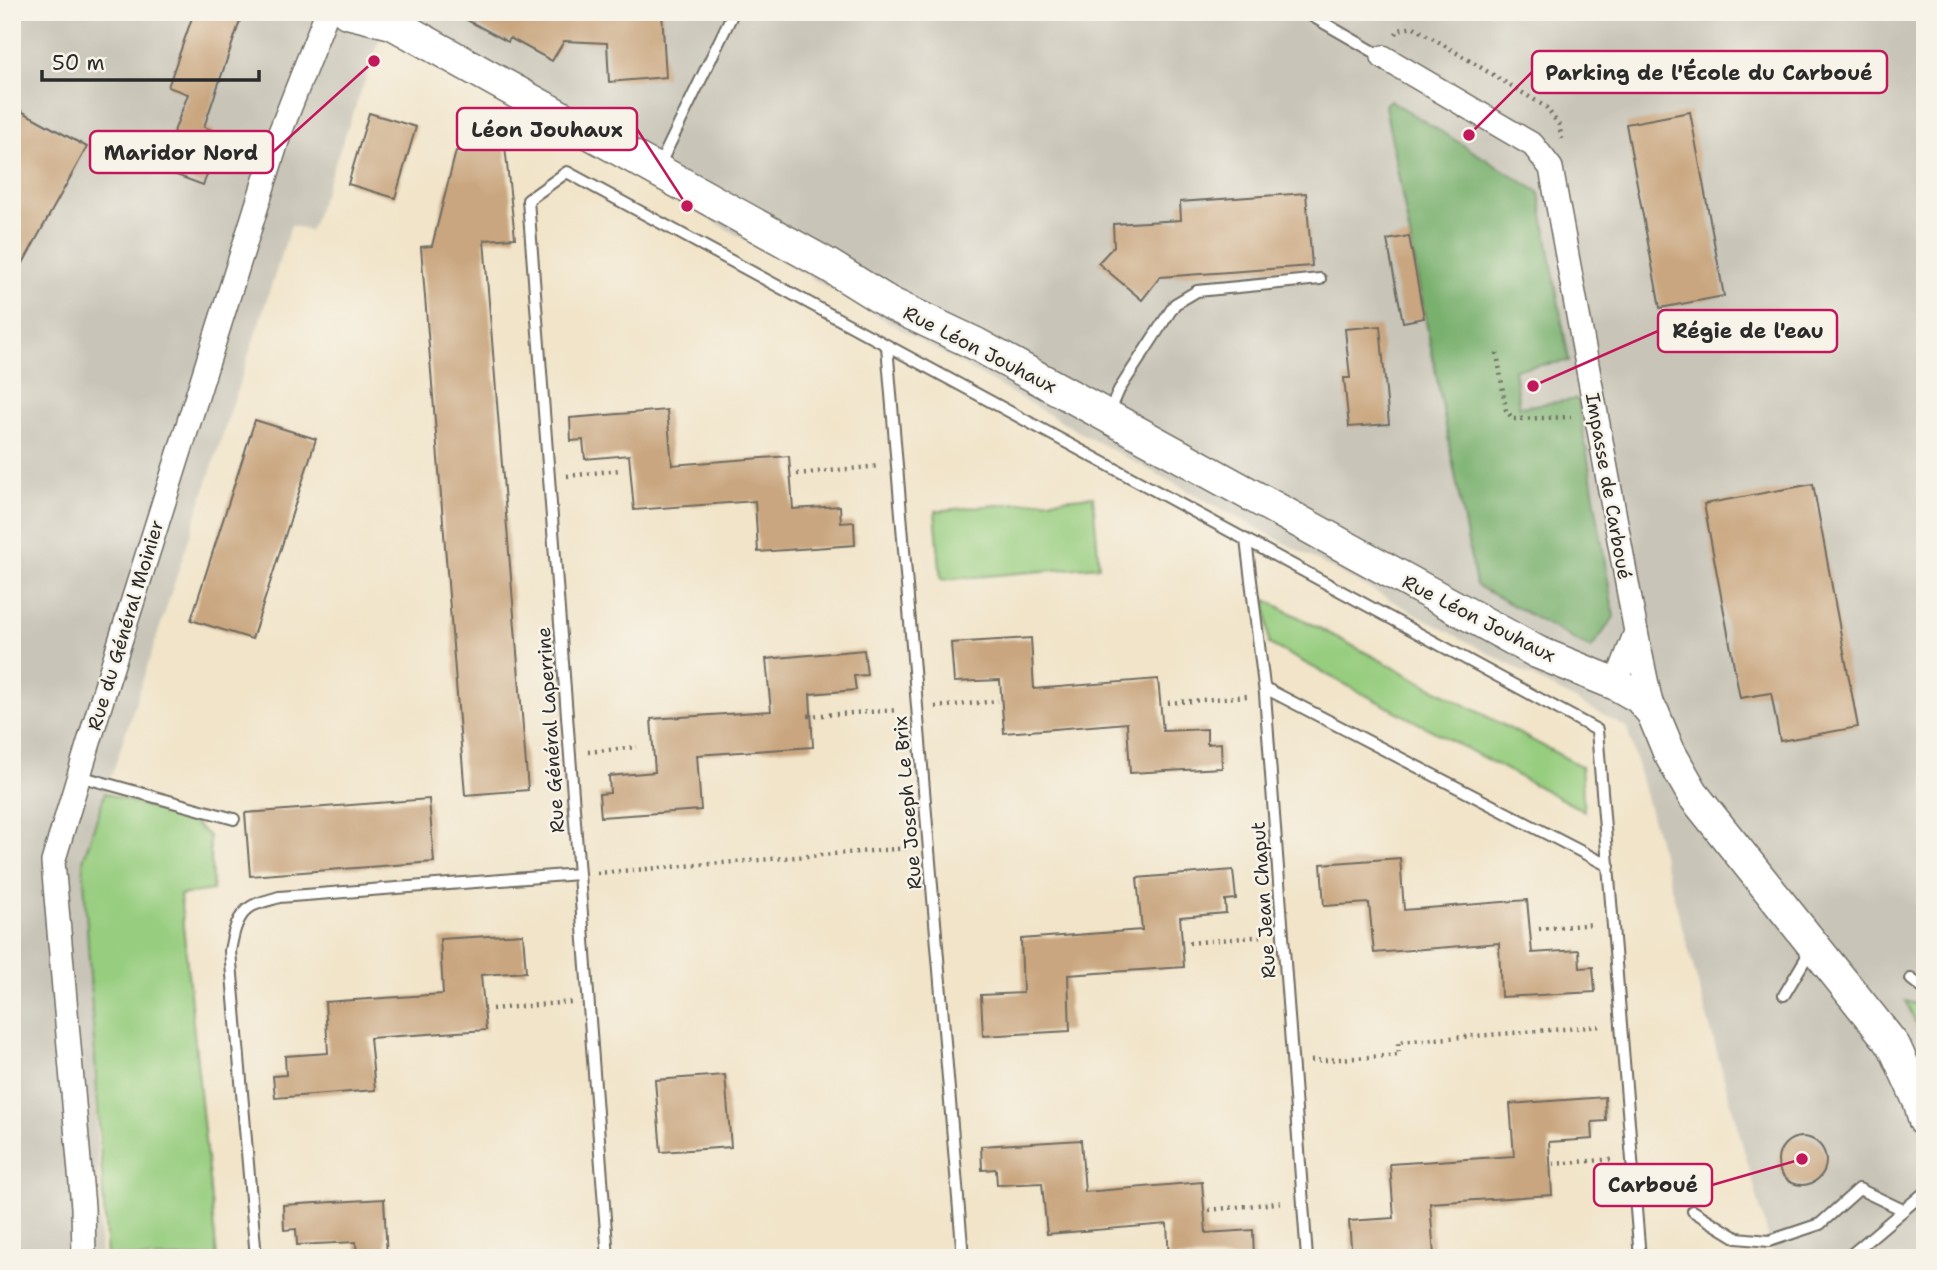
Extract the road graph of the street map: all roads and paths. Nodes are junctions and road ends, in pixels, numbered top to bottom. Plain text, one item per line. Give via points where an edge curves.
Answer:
1 (327, 12) edge
2 (347, 12) edge
3 (1305, 12) edge
4 (731, 17) dead end
5 (1383, 57) junction
6 (1564, 151) dead end
7 (656, 170) junction
8 (1320, 279) dead end
9 (887, 346) junction
10 (1497, 353) dead end
11 (1107, 416) junction
12 (1597, 416) junction
13 (897, 465) junction
14 (620, 470) dead end
15 (797, 474) dead end
16 (548, 478) junction
17 (1246, 540) junction
18 (1636, 632) junction
19 (1616, 684) junction
20 (1265, 691) junction
21 (998, 701) dead end
22 (1168, 703) dead end
23 (917, 709) junction
24 (1653, 713) junction
25 (808, 716) dead end
26 (637, 747) dead end
27 (569, 754) junction
28 (79, 776) junction
29 (234, 819) dead end
30 (929, 846) junction
31 (1609, 866) junction
32 (579, 874) junction
33 (1614, 922) junction
34 (1539, 929) dead end
35 (1283, 934) junction
36 (1189, 943) dead end
37 (1813, 945) junction
38 (1911, 979) dead end
39 (1925, 990) edge
40 (1784, 995) dead end
41 (588, 1001) junction
42 (492, 1009) dead end
43 (1622, 1024) junction
44 (1293, 1063) junction
45 (1925, 1121) edge
46 (1633, 1158) junction
47 (1553, 1164) dead end
48 (1925, 1192) edge
49 (1303, 1200) junction
50 (1209, 1210) dead end
51 (1903, 1210) junction
52 (1693, 1211) dead end
53 (84, 1258) edge
54 (256, 1258) edge
55 (608, 1258) edge
56 (962, 1258) edge
57 (1307, 1258) edge
58 (1640, 1258) edge
59 (1847, 1258) edge

1 - 28 street, Rue du Général Moinier via 279,135
2 - 7 street, Rue Léon Jouhaux via 392,23
3 - 5 lane
4 - 7 lane
5 - 6 path via 1398,30 1414,27 1546,107 1559,125
5 - 12 street, Impasse de Carboué via 1533,145 1551,168
7 - 11 street, Rue Léon Jouhaux via 889,303 976,344
8 - 11 lane via 1196,291 1175,304
9 - 13 lane, Rue Joseph Le Brix
9 - 16 lane, Rue Général Laperrine via 567,172 528,200
9 - 17 lane
10 - 12 path via 1506,410 1513,419
11 - 19 street, Rue Léon Jouhaux via 1537,652
12 - 18 street, Impasse de Carboué
13 - 15 path
13 - 23 lane, Rue Joseph Le Brix
14 - 16 path
16 - 27 lane, Rue Général Laperrine
17 - 20 lane, Rue Jean Chaput
17 - 31 lane via 1597,730
18 - 19 street
18 - 24 street, Impasse de Carboué
19 - 24 street, Impasse de Carboué via 1639,697
20 - 22 path
20 - 31 lane
20 - 35 lane, Rue Jean Chaput
21 - 23 path
23 - 25 path
23 - 30 lane, Rue Joseph Le Brix
24 - 37 street, Impasse de Carboué via 1694,796
26 - 27 path
27 - 32 lane, Rue Général Laperrine
28 - 29 lane
28 - 53 street, Rue du Général Moinier via 52,863
30 - 32 path
30 - 56 lane, Rue Joseph Le Brix
31 - 33 lane
32 - 41 lane, Rue Général Laperrine
32 - 54 lane via 279,897 251,906 241,916 230,951
33 - 34 path
33 - 43 lane
35 - 36 path
35 - 44 lane, Rue Jean Chaput
37 - 40 lane
37 - 45 street, Impasse de Carboué via 1894,1046
38 - 39 lane
41 - 42 path
41 - 55 lane, Rue Général Laperrine
43 - 44 path via 1398,1042 1399,1055
43 - 46 lane
44 - 49 lane, Rue Jean Chaput
46 - 47 path
46 - 58 lane
48 - 51 lane
49 - 50 path
49 - 57 lane, Rue Jean Chaput
51 - 52 lane via 1859,1189 1820,1224 1769,1241 1737,1238
51 - 59 lane

